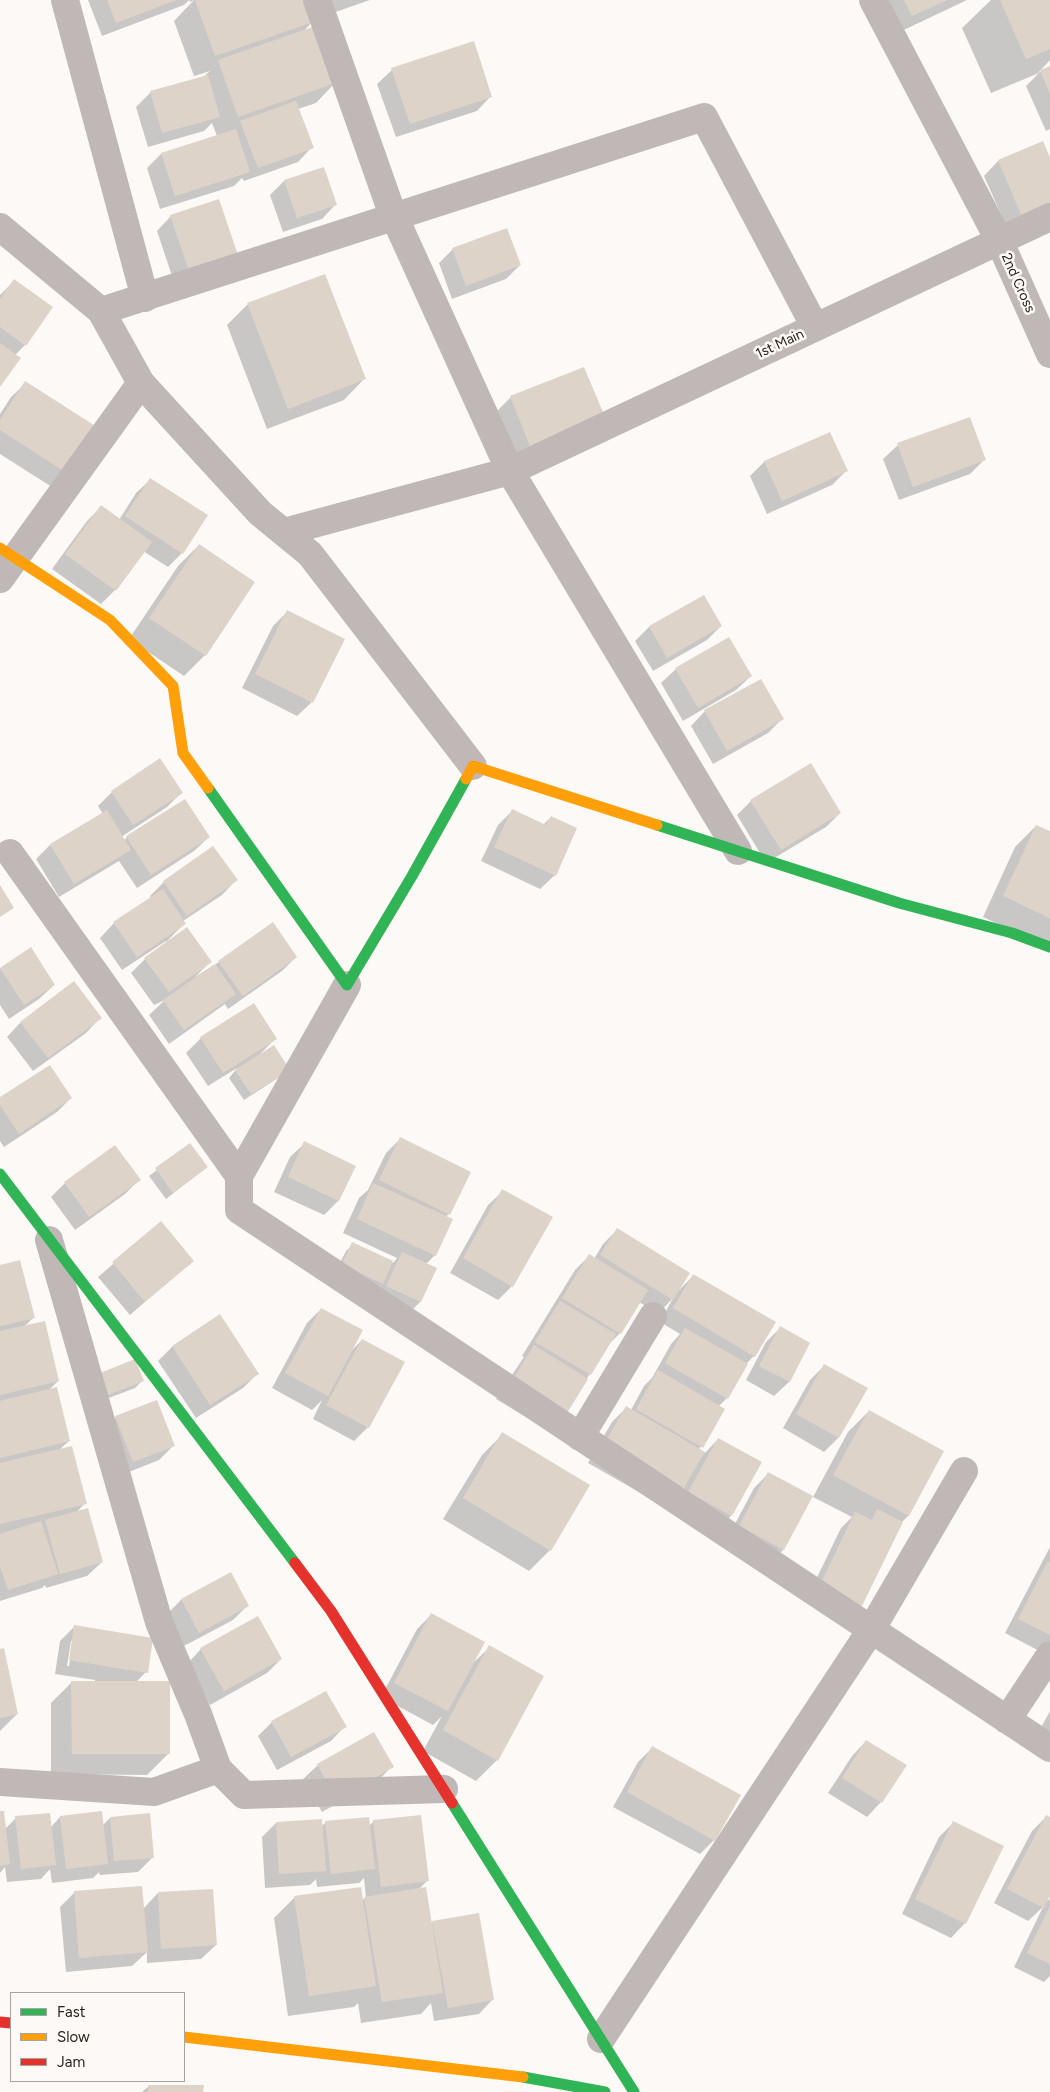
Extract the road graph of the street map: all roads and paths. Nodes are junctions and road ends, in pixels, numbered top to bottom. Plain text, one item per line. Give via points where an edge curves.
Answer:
1 (65, 0) edge
2 (317, 0) edge
3 (873, 0) edge
4 (1050, 217) edge
5 (396, 218) junction
6 (0, 227) edge
7 (999, 240) junction
8 (145, 298) junction
9 (102, 311) junction
10 (815, 327) junction
11 (1050, 354) edge
12 (141, 383) junction
13 (510, 471) junction
14 (284, 532) junction
15 (5, 562) edge
16 (473, 766) junction
17 (738, 851) junction
18 (10, 853) dead end
19 (1050, 947) edge
20 (347, 984) junction
21 (0, 1174) edge
22 (239, 1176) junction
23 (49, 1239) junction
24 (653, 1316) dead end
25 (580, 1437) junction
26 (964, 1471) dead end
27 (871, 1630) junction
28 (1050, 1655) edge
29 (1007, 1720) junction
30 (1050, 1748) edge
31 (218, 1769) junction
32 (0, 1782) edge
33 (444, 1790) junction
34 (185, 2037) edge
35 (601, 2039) junction
36 (606, 2092) edge
37 (634, 2092) edge

1 - 8 street
2 - 5 street
3 - 7 street, 2nd Cross
4 - 7 street, 1st Main
5 - 8 street
5 - 10 street via 704,117
5 - 13 street
6 - 9 street
7 - 10 street, 1st Main
7 - 11 street, 2nd Cross
8 - 9 street
9 - 12 street
10 - 13 street, 1st Main
12 - 14 street via 260,513
12 - 15 street
13 - 14 street, 1st Main
13 - 17 street
14 - 16 street via 310,554
15 - 20 street via 110,620 173,686 183,753
16 - 17 street
16 - 20 street
17 - 19 street via 898,903 1012,933
18 - 22 street
20 - 22 street
21 - 23 street
22 - 25 street via 239,1210
23 - 31 street via 159,1622
23 - 33 street via 331,1612
24 - 25 street
25 - 27 street
26 - 27 street
27 - 29 street
27 - 35 street
28 - 29 street
29 - 30 street
31 - 32 street via 154,1792
31 - 33 street via 244,1795
33 - 35 street
34 - 36 street via 514,2074
35 - 37 street

